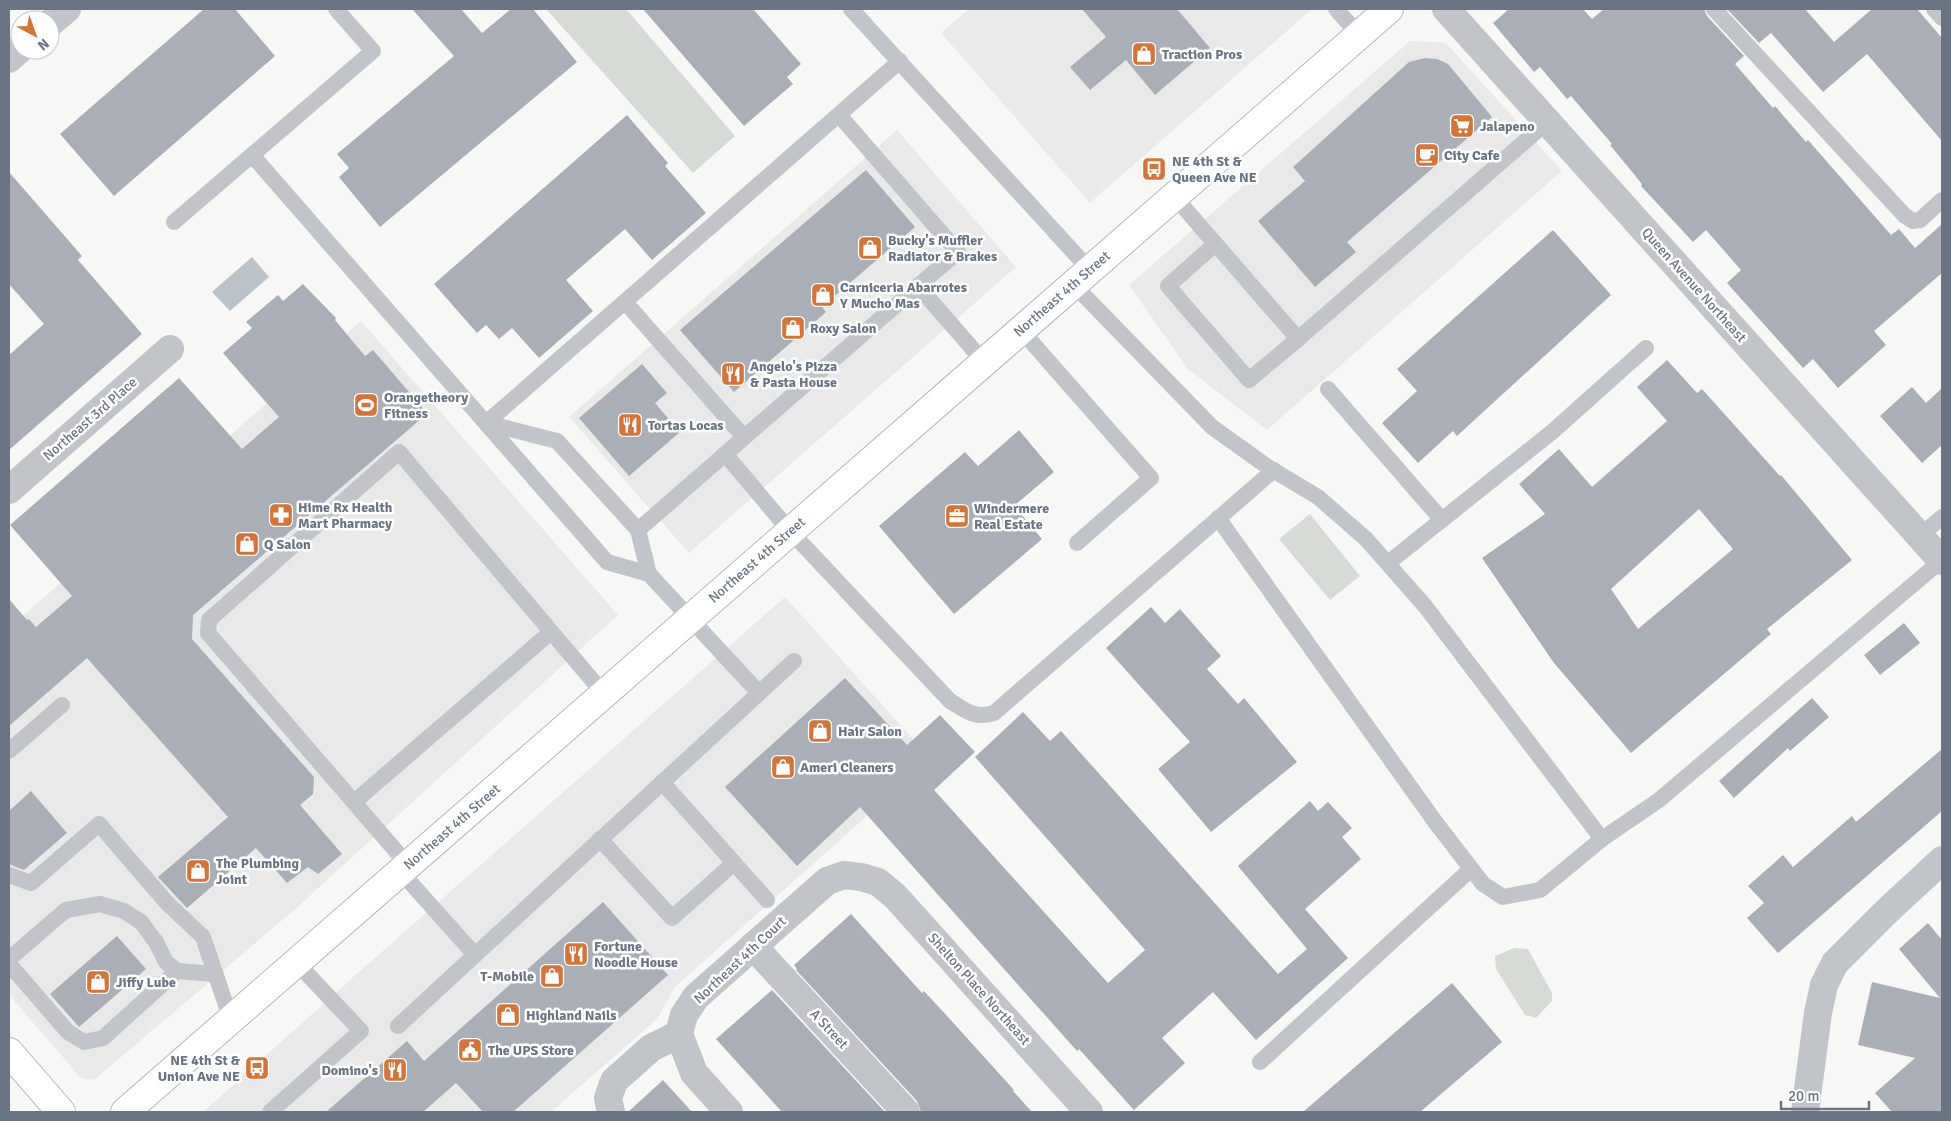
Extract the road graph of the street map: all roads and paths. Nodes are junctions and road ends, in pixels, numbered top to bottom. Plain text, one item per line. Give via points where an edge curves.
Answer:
1 (336, 9) edge
2 (851, 9) edge
3 (1336, 9) edge
4 (1389, 9) edge
5 (1446, 9) edge
6 (1714, 9) edge
7 (1934, 9) edge
8 (1942, 18) edge
9 (1359, 35) junction
10 (900, 62) junction
11 (839, 115) junction
12 (1548, 122) junction
13 (252, 155) junction
14 (1174, 196) junction
15 (1942, 200) edge
16 (174, 222) dead end
17 (1215, 244) junction
18 (1082, 277) junction
19 (918, 286) junction
20 (625, 302) junction
21 (1021, 330) junction
22 (1298, 339) junction
23 (1646, 348) dead end
24 (170, 349) dead end
25 (984, 362) junction
26 (1328, 389) dead end
27 (486, 423) junction
28 (744, 437) junction
29 (725, 454) junction
30 (1274, 470) junction
31 (9, 490) edge
32 (1942, 517) edge
33 (1218, 518) junction
34 (1442, 520) junction
35 (638, 530) junction
36 (790, 531) junction
37 (1920, 536) junction
38 (1077, 543) dead end
39 (1942, 561) edge
40 (1388, 563) junction
41 (649, 574) junction
42 (690, 619) junction
43 (551, 632) junction
44 (794, 661) dead end
45 (759, 693) junction
46 (604, 694) junction
47 (62, 705) dead end
48 (9, 751) edge
49 (662, 782) junction
50 (354, 802) junction
51 (600, 839) junction
52 (1602, 839) junction
53 (1942, 860) edge
54 (734, 863) junction
55 (404, 868) junction
56 (1471, 869) junction
57 (9, 875) edge
58 (860, 877) joint
59 (767, 900) dead end
60 (753, 946) junction
61 (475, 955) junction
62 (9, 959) edge
63 (296, 962) junction
64 (9, 964) edge
65 (177, 971) junction
66 (215, 974) junction
67 (230, 1020) junction
68 (398, 1026) dead end
69 (679, 1034) junction
70 (9, 1052) edge
71 (1260, 1062) dead end
72 (61, 1112) edge
73 (125, 1112) edge
74 (270, 1112) edge
75 (612, 1112) edge
76 (729, 1112) edge
77 (906, 1112) edge
78 (1089, 1112) edge
79 (1805, 1112) edge

1 - 13 lane via 373,51
2 - 10 lane
3 - 9 lane
4 - 9 main road, Northeast 4th Street
5 - 12 street, Queen Avenue Northeast
6 - 15 lane via 1904,216 1912,221 1920,220
7 - 8 lane
9 - 14 main road, Northeast 4th Street
10 - 11 lane
10 - 18 lane
11 - 19 lane via 958,252
11 - 20 lane
12 - 22 lane
12 - 37 street, Queen Avenue Northeast
13 - 16 lane
13 - 27 lane
14 - 17 lane
14 - 18 main road, Northeast 4th Street
17 - 22 lane
17 - 22 lane via 1168,286 1249,380
18 - 21 main road, Northeast 4th Street
18 - 30 lane via 1212,427
19 - 25 lane
19 - 28 lane
20 - 27 lane
20 - 28 lane
21 - 25 main road, Northeast 4th Street
21 - 38 lane via 1151,478
23 - 34 lane via 1552,432
24 - 31 street, Northeast 3rd Place
25 - 36 main road, Northeast 4th Street
26 - 34 lane
27 - 35 lane via 557,441
27 - 41 lane via 607,562
28 - 29 lane
29 - 35 lane
29 - 36 lane
30 - 33 lane
30 - 40 lane via 1318,497
32 - 37 lane
33 - 36 lane via 994,713 982,716 969,713 950,701
33 - 56 lane
34 - 40 lane
35 - 41 lane
36 - 42 main road, Northeast 4th Street
37 - 39 street, Queen Avenue Northeast
39 - 52 lane via 1659,800
40 - 52 lane via 1425,606
41 - 42 lane
42 - 45 lane
42 - 46 main road, Northeast 4th Street
43 - 46 lane
43 - 50 lane
43 - 50 lane via 398,452 209,620 208,633
44 - 45 lane
45 - 49 lane
46 - 55 main road, Northeast 4th Street
47 - 48 lane
49 - 51 lane
49 - 54 lane
50 - 55 lane
51 - 54 lane via 672,918
51 - 61 lane
52 - 56 lane via 1540,890 1503,897 1483,884
53 - 79 street via 1835,963 1824,985 1818,1013
54 - 59 lane
55 - 61 lane
55 - 63 main road, Northeast 4th Street
56 - 71 lane
57 - 66 lane via 31,883 99,824 167,903 203,937
58 - 60 street, Northeast 4th Court via 844,875 826,881
58 - 78 street, Shelton Place Northeast via 878,882 895,896
60 - 69 street, Northeast 4th Court via 696,997 684,1015
60 - 77 street, A Street
61 - 68 lane
62 - 65 lane via 66,910 100,904 124,911 141,922 166,962
63 - 67 main road, Northeast 4th Street
63 - 74 lane via 361,1031
64 - 65 lane via 68,1032 84,1042 103,1038
65 - 66 lane
66 - 67 lane
67 - 73 main road, Northeast 4th Street
69 - 75 street via 651,1048 614,1081 608,1098
69 - 76 street via 694,1073
70 - 72 main road

